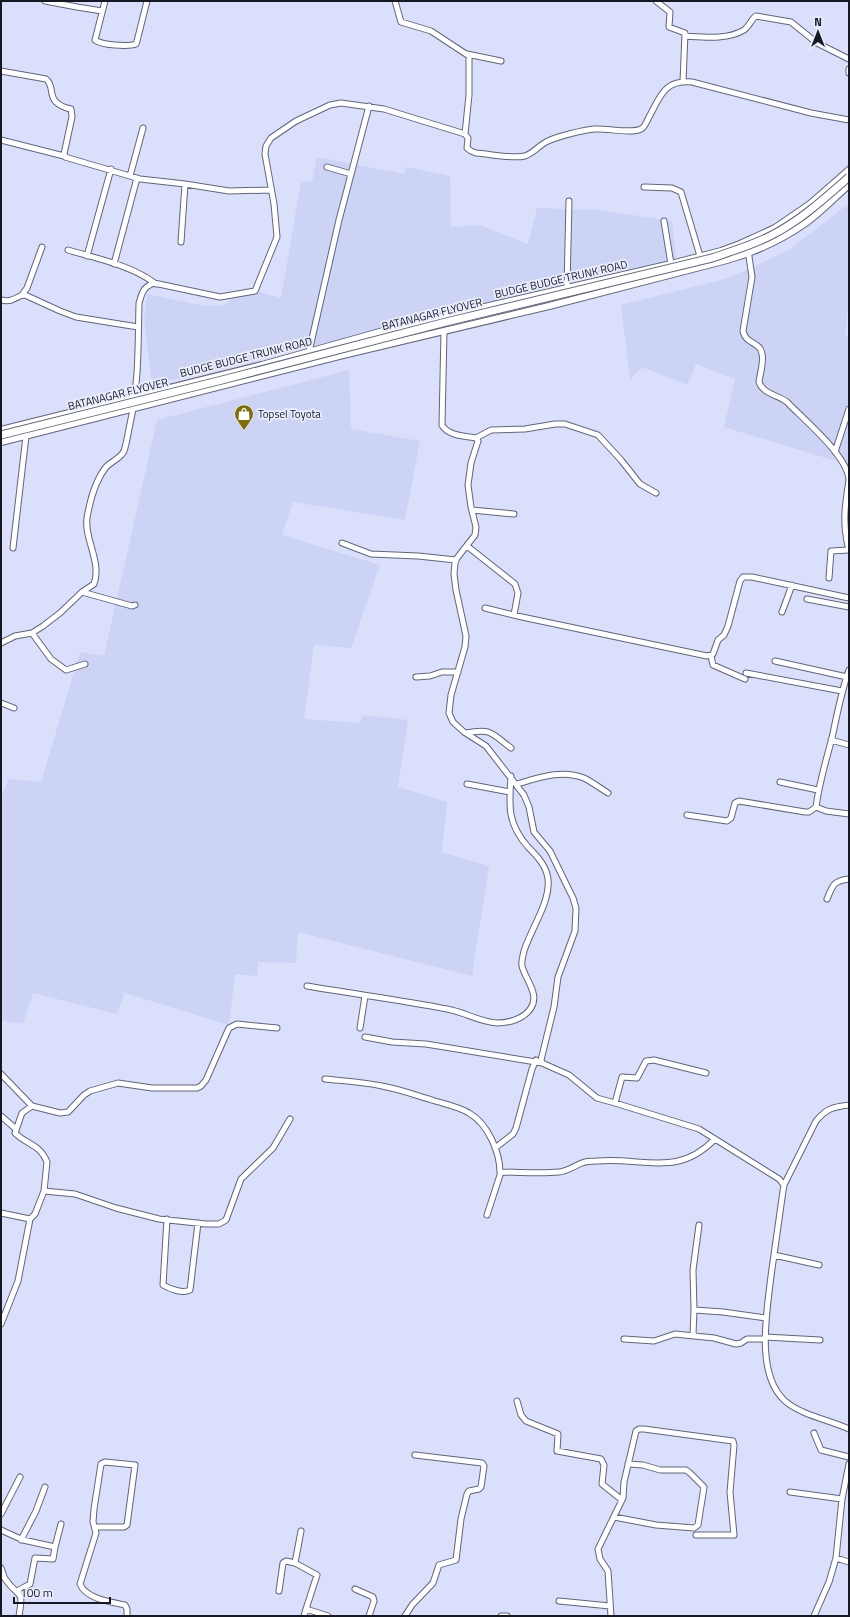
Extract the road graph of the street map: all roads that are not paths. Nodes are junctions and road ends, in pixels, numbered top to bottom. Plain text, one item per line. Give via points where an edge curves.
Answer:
1 (45, 1) edge
2 (105, 1) edge
3 (147, 1) edge
4 (395, 1) edge
5 (656, 1) edge
6 (102, 11) junction
7 (685, 36) junction
8 (466, 54) junction
9 (849, 59) edge
10 (501, 61) dead end
11 (849, 69) edge
12 (1, 72) edge
13 (849, 73) edge
14 (683, 82) junction
15 (369, 106) junction
16 (849, 120) edge
17 (143, 128) dead end
18 (465, 134) junction
19 (1, 140) edge
20 (64, 156) junction
21 (327, 167) dead end
22 (111, 169) junction
23 (849, 170) edge
24 (351, 174) junction
25 (130, 176) junction
26 (849, 177) edge
27 (137, 178) junction
28 (185, 184) junction
29 (849, 186) edge
30 (644, 187) dead end
31 (849, 189) edge
32 (271, 190) junction
33 (569, 201) dead end
34 (664, 221) dead end
35 (747, 241) junction
36 (181, 242) dead end
37 (42, 247) dead end
38 (68, 250) dead end
39 (748, 253) junction
40 (87, 256) junction
41 (700, 256) junction
42 (114, 264) junction
43 (671, 264) junction
44 (156, 284) junction
45 (567, 288) junction
46 (22, 295) junction
47 (1, 300) edge
48 (138, 327) junction
49 (444, 331) junction
50 (309, 352) junction
51 (136, 396) junction
52 (134, 409) junction
53 (849, 409) edge
54 (1, 430) edge
55 (1, 435) edge
56 (26, 436) junction
57 (476, 438) junction
58 (1, 442) edge
59 (836, 452) junction
60 (849, 479) edge
61 (656, 493) dead end
62 (472, 510) junction
63 (514, 514) dead end
64 (342, 543) dead end
65 (467, 546) junction
66 (13, 548) dead end
67 (849, 550) edge
68 (456, 560) junction
69 (829, 578) dead end
70 (792, 586) junction
71 (82, 592) junction
72 (849, 598) edge
73 (807, 599) dead end
74 (136, 605) dead end
75 (849, 607) edge
76 (485, 608) dead end
77 (782, 612) dead end
78 (514, 615) junction
79 (32, 633) junction
80 (1, 643) edge
81 (711, 656) junction
82 (775, 661) dead end
83 (85, 664) dead end
84 (849, 670) edge
85 (458, 672) junction
86 (746, 673) dead end
87 (416, 677) dead end
88 (846, 677) junction
89 (745, 679) dead end
90 (842, 691) junction
91 (1, 703) edge
92 (14, 708) dead end
93 (466, 733) junction
94 (831, 740) junction
95 (849, 745) edge
96 (510, 748) dead end
97 (511, 776) junction
98 (780, 782) dead end
99 (467, 784) dead end
100 (517, 784) junction
101 (818, 790) junction
102 (510, 792) junction
103 (608, 793) dead end
104 (816, 807) junction
105 (849, 814) edge
106 (687, 815) dead end
107 (849, 879) edge
108 (827, 899) dead end
109 (307, 986) dead end
110 (365, 996) junction
111 (277, 1028) dead end
112 (360, 1028) dead end
113 (365, 1037) dead end
114 (542, 1055) junction
115 (535, 1062) junction
116 (542, 1063) junction
117 (706, 1073) dead end
118 (1, 1074) edge
119 (325, 1079) dead end
120 (616, 1102) junction
121 (849, 1105) edge
122 (32, 1106) junction
123 (1, 1116) edge
124 (290, 1118) dead end
125 (16, 1129) junction
126 (715, 1139) junction
127 (495, 1148) junction
128 (500, 1173) junction
129 (784, 1185) junction
130 (44, 1191) junction
131 (1, 1213) edge
132 (487, 1215) dead end
133 (30, 1219) junction
134 (167, 1220) junction
135 (198, 1223) junction
136 (699, 1225) dead end
137 (774, 1254) junction
138 (819, 1264) dead end
139 (694, 1310) junction
140 (766, 1318) junction
141 (1, 1324) edge
142 (693, 1335) junction
143 (765, 1338) junction
144 (624, 1339) dead end
145 (820, 1340) dead end
146 (517, 1401) dead end
147 (849, 1428) edge
148 (814, 1433) dead end
149 (416, 1455) dead end
150 (849, 1457) edge
151 (628, 1464) junction
152 (849, 1464) edge
153 (20, 1476) dead end
154 (45, 1487) dead end
155 (790, 1492) dead end
156 (842, 1499) junction
157 (622, 1500) junction
158 (1, 1514) edge
159 (614, 1517) junction
160 (61, 1524) dead end
161 (95, 1527) junction
162 (1, 1530) edge
163 (301, 1532) dead end
164 (696, 1535) dead end
165 (21, 1540) junction
166 (55, 1547) junction
167 (836, 1558) junction
168 (849, 1562) edge
169 (295, 1563) junction
170 (1, 1568) edge
171 (355, 1589) dead end
172 (17, 1591) junction
173 (280, 1591) dead end
174 (559, 1601) dead end
175 (610, 1606) junction
176 (306, 1609) junction
177 (19, 1616) edge
178 (127, 1616) edge
179 (304, 1616) edge
180 (328, 1616) edge
181 (369, 1616) edge
182 (406, 1616) edge
183 (501, 1616) edge
184 (507, 1616) edge
185 (611, 1616) edge
186 (814, 1616) edge

1 - 6 street
2 - 6 street
3 - 6 street via 137,41 133,45 97,42 95,36
4 - 8 street via 401,22 431,31
5 - 7 street via 670,12 670,27 685,33
7 - 9 street via 712,37 739,33 756,16 791,22 817,43
7 - 14 street
8 - 10 street
8 - 18 street via 470,59 470,71
11 - 13 street
12 - 20 street via 46,79 51,84 56,102 71,110 72,117
14 - 16 street via 692,82 811,113
14 - 18 street via 670,85 640,129 592,129 548,141 525,156 476,153 467,148 468,138
15 - 18 street
15 - 24 street
15 - 32 street via 341,103 330,105 296,121 271,138 265,154
17 - 25 street
19 - 20 street
20 - 22 street
21 - 24 street
22 - 25 street
22 - 40 street
23 - 35 street, BUDGE BUDGE TRUNK ROAD via 810,204 775,228
24 - 50 street
25 - 27 street
26 - 55 main road, BATANAGAR FLYOVER, bridge via 816,206 778,232 746,247 712,258 446,322
27 - 28 street
27 - 42 street
28 - 32 street via 229,191
28 - 36 street
29 - 31 street
29 - 39 street, BUDGE BUDGE TRUNK ROAD via 808,221
30 - 41 street via 672,188 681,192
32 - 44 street via 277,237 255,291 220,297
33 - 45 street
34 - 43 street
35 - 39 street
35 - 41 street, BUDGE BUDGE TRUNK ROAD
37 - 46 street
38 - 40 street
39 - 49 street, BUDGE BUDGE TRUNK ROAD via 602,293
39 - 59 street via 752,277 742,331 747,340 758,346 763,354 760,387 787,402
40 - 42 street
41 - 43 street, BUDGE BUDGE TRUNK ROAD
42 - 44 street via 148,277
43 - 45 street, BUDGE BUDGE TRUNK ROAD
44 - 48 street via 143,289 139,303
45 - 50 street, BUDGE BUDGE TRUNK ROAD via 394,328
46 - 47 street via 12,301
46 - 48 street via 76,317
48 - 51 street
49 - 52 street, BUDGE BUDGE TRUNK ROAD
49 - 57 street via 442,425 452,433
50 - 51 street, BUDGE BUDGE TRUNK ROAD
51 - 52 street
51 - 54 street, BUDGE BUDGE TRUNK ROAD
52 - 56 street, BUDGE BUDGE TRUNK ROAD
52 - 71 street via 122,454 106,467 93,492 87,523 94,559 95,581
53 - 59 street
56 - 58 street, BUDGE BUDGE TRUNK ROAD
56 - 66 street
57 - 61 street via 491,430 565,424 598,435 640,484
57 - 62 street via 478,444 471,463 468,485
59 - 60 street via 845,465
60 - 67 street via 844,514
62 - 63 street
62 - 65 street via 475,535
64 - 68 street via 371,554
65 - 68 street
65 - 78 street via 515,584 518,593
67 - 69 street via 831,551
68 - 85 street via 454,574 466,636
70 - 72 street
70 - 77 street
70 - 81 street via 747,576 741,578 728,626
71 - 74 street
71 - 79 street via 60,613
73 - 75 street
76 - 78 street
78 - 81 street
79 - 80 street via 15,636
79 - 83 street via 51,659 66,670
81 - 89 street via 713,665
82 - 88 street
84 - 88 street
85 - 87 street
85 - 93 street via 449,713 453,722
86 - 90 street
88 - 90 street
90 - 94 street
91 - 92 street
93 - 96 street via 488,731
93 - 97 street via 486,746
94 - 95 street
94 - 101 street
97 - 100 street
97 - 102 street
98 - 101 street
99 - 102 street
100 - 103 street via 563,774 582,778
100 - 114 street via 529,807 534,832 550,851 576,908 575,931 558,977 554,1007
101 - 104 street
102 - 110 street via 510,815 515,828 544,868 548,878 546,897 522,960 534,994 533,1006 515,1020 495,1023 447,1009
104 - 105 street
104 - 106 street via 806,812 739,801 735,803 731,818 727,821
107 - 108 street via 835,883
109 - 110 street
110 - 112 street
111 - 122 street via 237,1024 229,1028 206,1080 197,1088 152,1088 118,1084 90,1091 68,1112 60,1113
113 - 115 street
114 - 115 street
114 - 116 street
115 - 116 street
115 - 127 street via 516,1128
116 - 120 street via 569,1075 596,1098
117 - 120 street via 646,1060 637,1078 622,1077
118 - 122 street
119 - 127 street via 384,1086 458,1108 475,1118
120 - 126 street via 699,1129
121 - 129 street via 823,1112
122 - 125 street via 22,1113
123 - 125 street
124 - 135 street via 273,1148 241,1179 225,1221 220,1224
125 - 130 street via 15,1133 34,1145 47,1162
126 - 128 street via 694,1157 676,1162 663,1164 598,1161 582,1163 559,1172
126 - 129 street via 779,1179
127 - 128 street
128 - 132 street
129 - 137 street
130 - 133 street via 35,1214
130 - 134 street via 75,1194 116,1208
131 - 133 street
133 - 141 street via 18,1281
134 - 135 street
134 - 135 street via 163,1285 183,1292 190,1290
136 - 139 street via 693,1270
137 - 138 street
137 - 140 street
139 - 140 street
139 - 142 street
140 - 143 street
142 - 143 street via 718,1338 736,1344 747,1338
142 - 144 street via 671,1334 654,1341
143 - 145 street
143 - 147 street via 768,1367 773,1384 786,1402
146 - 157 street via 521,1415 526,1421 558,1434 557,1450 602,1459 602,1484
148 - 150 street via 821,1450
149 - 182 street via 484,1466 481,1487 467,1494 456,1560 439,1565 433,1583 412,1605
151 - 157 street
151 - 159 street via 660,1470 686,1470 690,1473 704,1487 698,1525 694,1528 656,1525
151 - 164 street via 634,1434 639,1429 732,1441 734,1445 730,1492 734,1536
152 - 156 street
153 - 158 street
154 - 165 street
155 - 156 street
156 - 167 street
157 - 159 street
159 - 175 street via 598,1549 600,1559 608,1571
160 - 166 street
161 - 161 street via 127,1525 135,1465 102,1463 94,1510
161 - 178 street via 96,1535 80,1586 92,1595 125,1605 128,1609
162 - 165 street
163 - 169 street
165 - 166 street
166 - 172 street via 53,1559 36,1558 30,1584
167 - 168 street
167 - 186 street
169 - 173 street via 283,1563
169 - 176 street via 317,1575
170 - 172 street via 6,1580
171 - 181 street via 373,1597 374,1602
172 - 177 street via 22,1597
174 - 175 street
175 - 185 street
176 - 179 street
176 - 180 street
183 - 184 street

